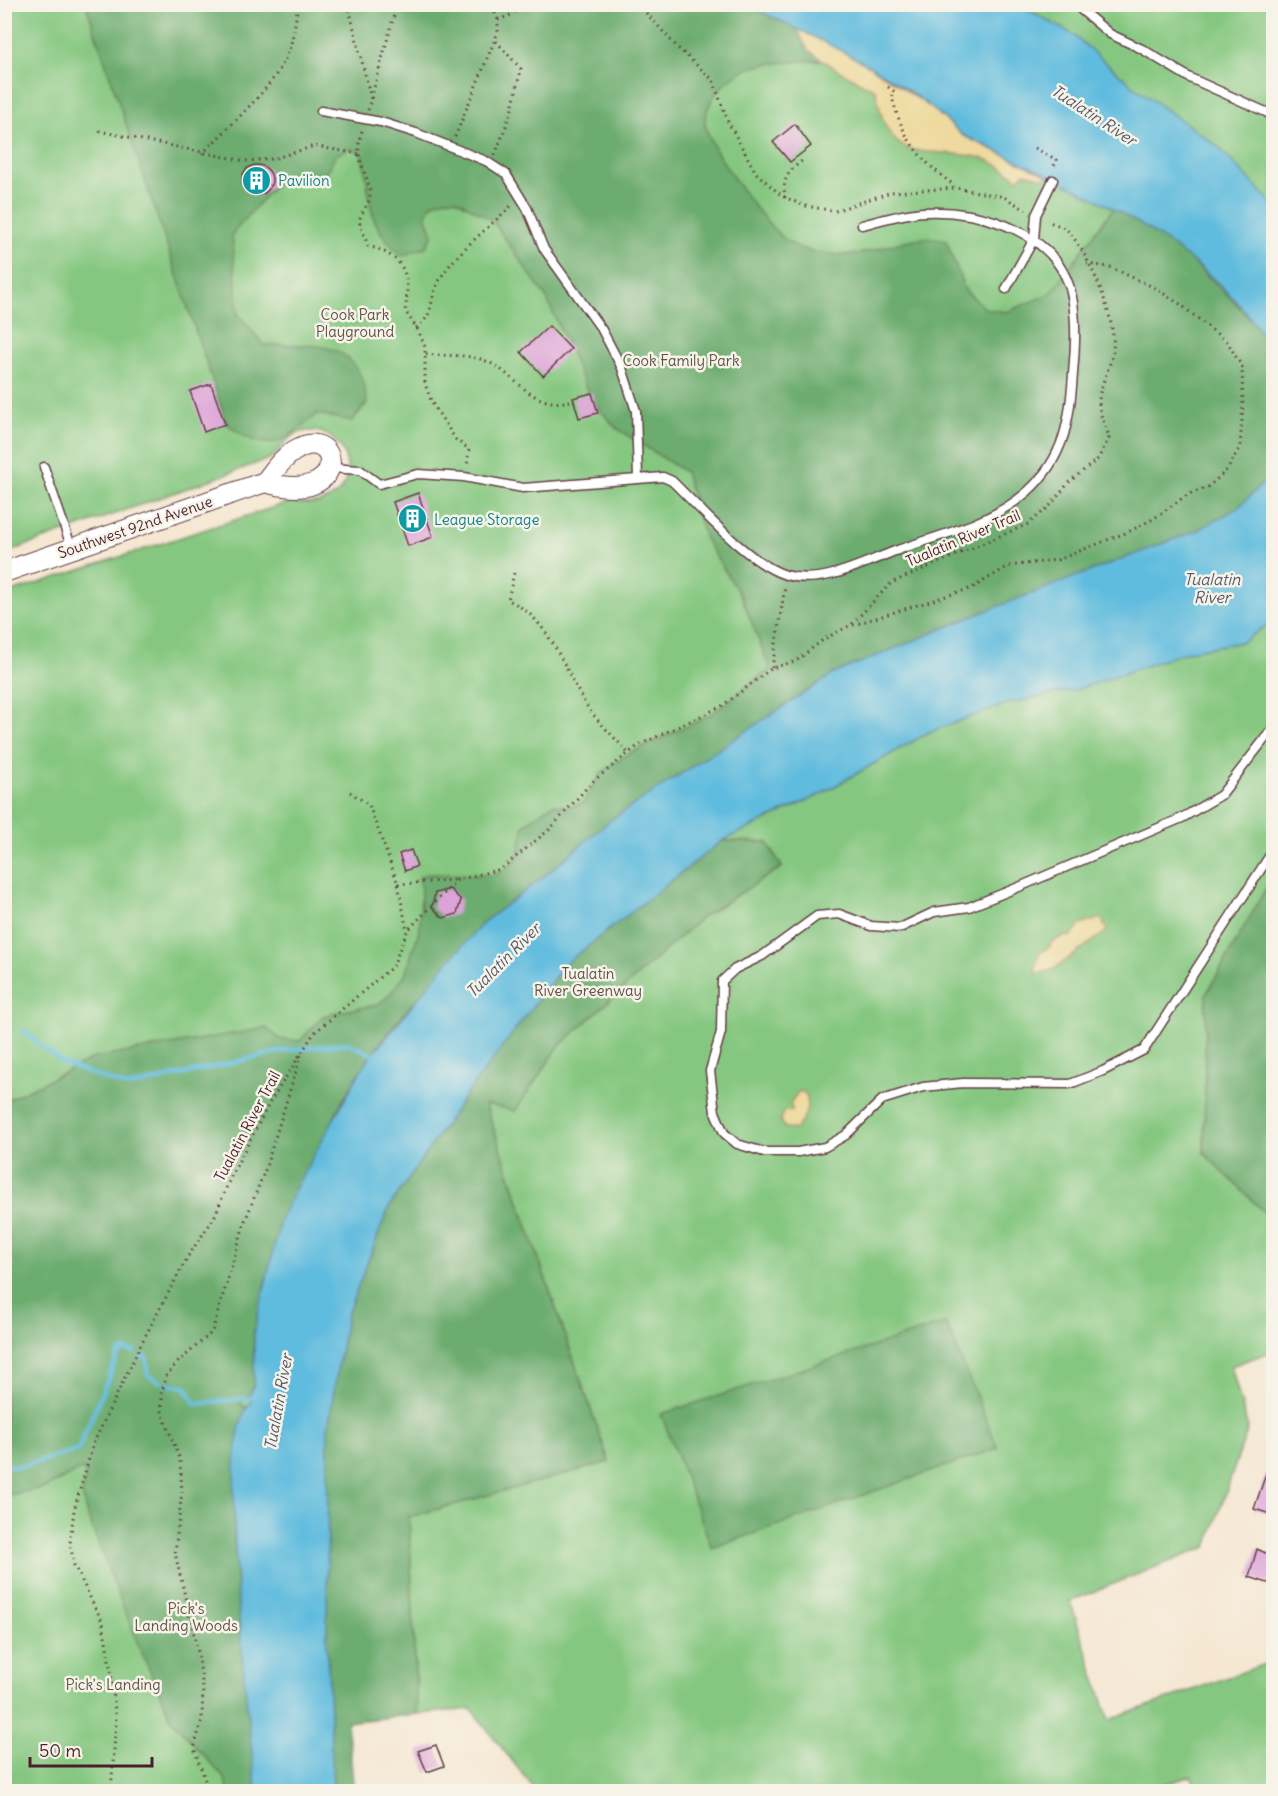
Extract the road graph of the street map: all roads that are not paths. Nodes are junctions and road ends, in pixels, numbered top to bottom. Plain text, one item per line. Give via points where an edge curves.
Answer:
1 (1078, 4) edge
2 (321, 111) dead end
3 (1274, 119) edge
4 (1053, 180) dead end
5 (862, 225) dead end
6 (1035, 239) junction
7 (1006, 289) dead end
8 (44, 467) dead end
9 (331, 468) junction
10 (638, 478) junction
11 (266, 482) junction
12 (73, 549) junction
13 (4, 572) edge
14 (1274, 727) edge
15 (1274, 849) edge

1 - 3 lane via 1110,34
2 - 10 lane via 416,133 506,174 544,249 602,330 622,368 636,411
4 - 6 lane via 1036,214
5 - 6 lane via 907,214 945,212 999,223
6 - 7 lane
6 - 10 lane via 1048,249 1072,296 1072,397 1064,442 1049,466 1028,491 988,518 811,579 766,568 672,481 663,477
8 - 12 lane
9 - 10 lane via 360,470 379,484 418,474 465,477 524,488
9 - 11 street via 320,480 302,488
9 - 11 street via 331,457 323,448 302,447 287,456
11 - 12 street, Southwest 92nd Avenue
12 - 13 street, Southwest 92nd Avenue
14 - 15 lane via 1221,795 1182,818 969,907 934,912 900,928 871,926 839,914 817,916 762,956 735,969 722,981 721,1032 710,1071 715,1112 724,1133 737,1144 764,1152 825,1147 846,1135 882,1100 923,1087 963,1083 1070,1084 1144,1050

